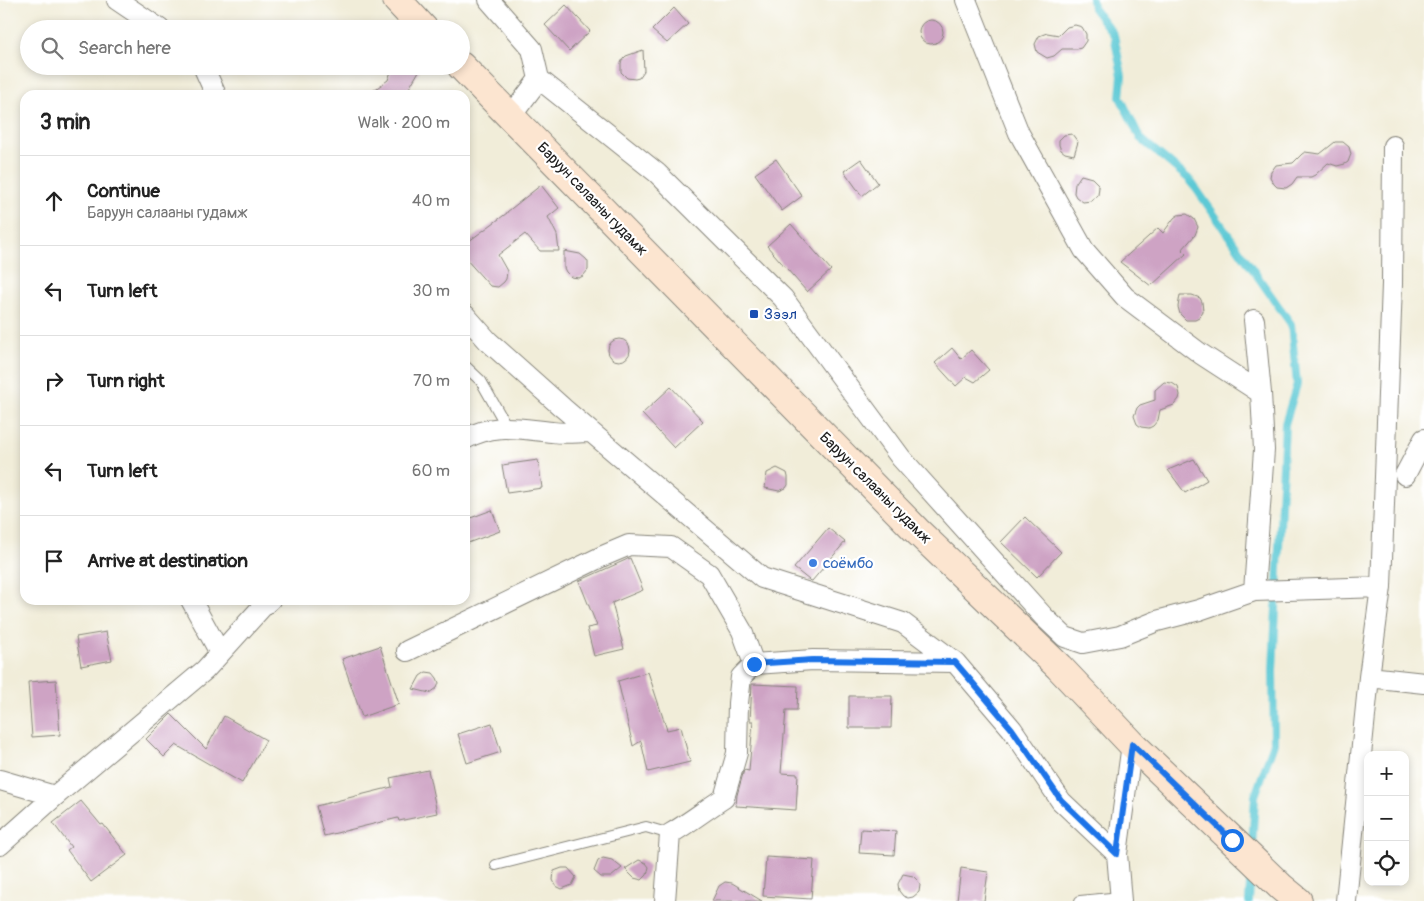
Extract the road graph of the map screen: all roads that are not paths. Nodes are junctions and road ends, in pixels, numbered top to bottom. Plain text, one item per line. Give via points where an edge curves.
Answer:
1 (117, 0) edge
2 (397, 0) edge
3 (488, 0) edge
4 (966, 0) edge
5 (147, 20) edge
6 (416, 20) edge
7 (207, 75) edge
8 (470, 75) edge
9 (539, 79) junction
10 (214, 90) edge
11 (510, 116) junction
12 (1393, 146) dead end
13 (1254, 320) dead end
14 (470, 321) edge
15 (470, 371) edge
16 (1261, 393) junction
17 (508, 427) junction
18 (591, 432) junction
19 (470, 437) edge
20 (1424, 439) edge
21 (1415, 475) edge
22 (1385, 476) junction
23 (1381, 586) junction
24 (1254, 590) junction
25 (194, 605) edge
26 (263, 605) edge
27 (407, 651) dead end
28 (220, 653) junction
29 (955, 662) junction
30 (754, 664) junction
31 (1370, 677) junction
32 (1424, 683) edge
33 (1132, 744) junction
34 (0, 780) edge
35 (55, 796) junction
36 (670, 834) junction
37 (0, 845) edge
38 (1117, 854) junction
39 (496, 865) dead end
40 (1289, 894) edge
41 (1121, 899) edge
42 (665, 901) edge
43 (1080, 901) edge
44 (1346, 901) edge

1 - 5 street
2 - 6 main road
3 - 9 street via 532,49
4 - 16 street via 1019,133 1084,250 1125,297 1201,354
7 - 10 street
8 - 11 main road, Баруун салааны гудамж
9 - 11 street
9 - 24 street via 657,173 783,298 901,458 1065,637 1083,643 1120,636
11 - 33 main road, Баруун салааны гудамж via 917,531 1059,667
12 - 22 street
13 - 16 street
14 - 18 street via 488,341
15 - 17 lane via 480,381
16 - 24 street via 1264,450
17 - 18 street via 554,433
17 - 19 street
18 - 29 street via 762,578 903,623
20 - 21 street
21 - 22 street
22 - 23 street
23 - 24 street
23 - 31 street
25 - 28 street
26 - 28 street
27 - 30 street via 629,545 671,547 709,574 742,631
28 - 35 street via 205,670
29 - 30 street via 813,660
29 - 38 street via 1012,729 1061,800
30 - 36 street via 741,677 737,753 724,798
31 - 32 street
31 - 44 street
33 - 38 street
33 - 40 main road, Баруун салааны гудамж
34 - 35 street
35 - 37 street
36 - 39 lane via 646,827
36 - 42 street
38 - 41 street
41 - 43 lane

